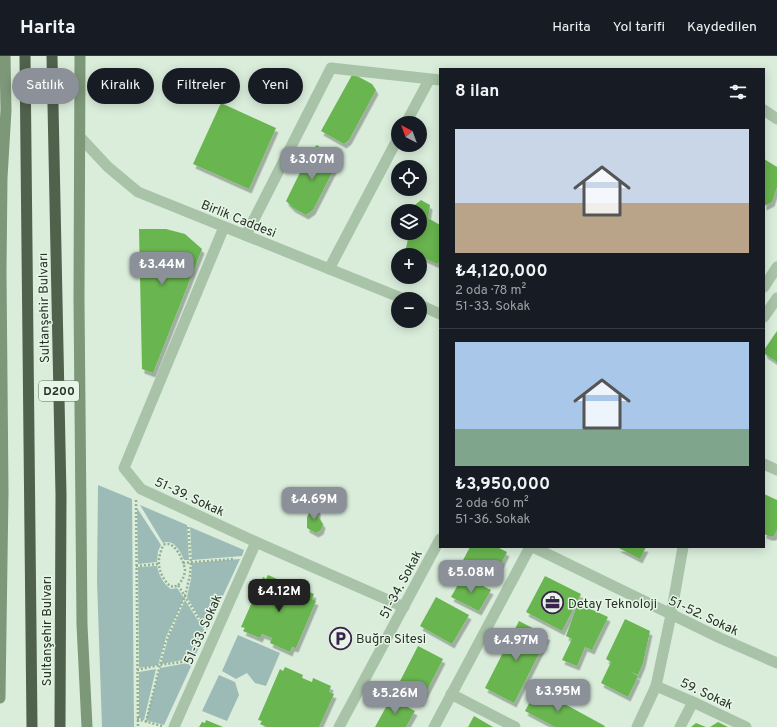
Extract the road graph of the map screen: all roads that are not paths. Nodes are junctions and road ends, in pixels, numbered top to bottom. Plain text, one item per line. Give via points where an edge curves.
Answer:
1 (5, 56) edge
2 (24, 56) edge
3 (52, 56) edge
4 (80, 56) edge
5 (428, 80) junction
6 (439, 80) edge
7 (765, 111) edge
8 (410, 116) edge
9 (777, 118) edge
10 (80, 137) junction
11 (391, 151) edge
12 (224, 227) junction
13 (246, 235) junction
14 (777, 267) edge
15 (329, 268) junction
16 (765, 285) edge
17 (391, 294) edge
18 (777, 298) edge
19 (427, 308) edge
20 (439, 314) edge
21 (765, 316) edge
22 (765, 464) edge
23 (777, 470) edge
24 (439, 540) edge
25 (256, 542) junction
26 (529, 548) edge
27 (535, 548) edge
28 (683, 548) edge
29 (404, 607) junction
30 (671, 615) junction
31 (777, 663) edge
32 (656, 686) junction
33 (451, 694) junction
34 (0, 698) edge
35 (693, 702) junction
36 (32, 727) edge
37 (60, 727) edge
38 (87, 727) edge
39 (174, 727) edge
40 (339, 727) edge
41 (434, 727) edge
42 (515, 727) edge
43 (636, 727) edge
44 (680, 727) edge
45 (746, 727) edge

1 - 34 main road via 6,110 2,178 3,492
2 - 36 highway, Sultanşehir Bulvarı / D200
3 - 37 highway, Sultanşehir Bulvarı / D200 via 61,495
4 - 10 main road
5 - 6 street
5 - 8 street
5 - 13 street via 330,68
7 - 9 street
10 - 12 street, Birlik Caddesi via 108,167 138,192
10 - 38 main road via 82,625
11 - 15 street
12 - 13 street, Birlik Caddesi
12 - 25 street, 51-39. Sokak via 124,468 140,489
13 - 15 street, Birlik Caddesi
14 - 16 street
15 - 17 street, Birlik Caddesi
18 - 21 street
19 - 20 street
22 - 23 street
24 - 29 street, 51-34. Sokak
25 - 29 street, 51-39. Sokak
25 - 39 street, 51-33. Sokak
26 - 33 street
27 - 30 street, 51-52. Sokak
28 - 30 street
29 - 40 street, 51-34. Sokak
30 - 31 street, 51-52. Sokak
30 - 32 street
32 - 35 street, 59. Sokak
32 - 43 street
33 - 41 street
33 - 42 street
35 - 44 street
35 - 45 street, 59. Sokak

